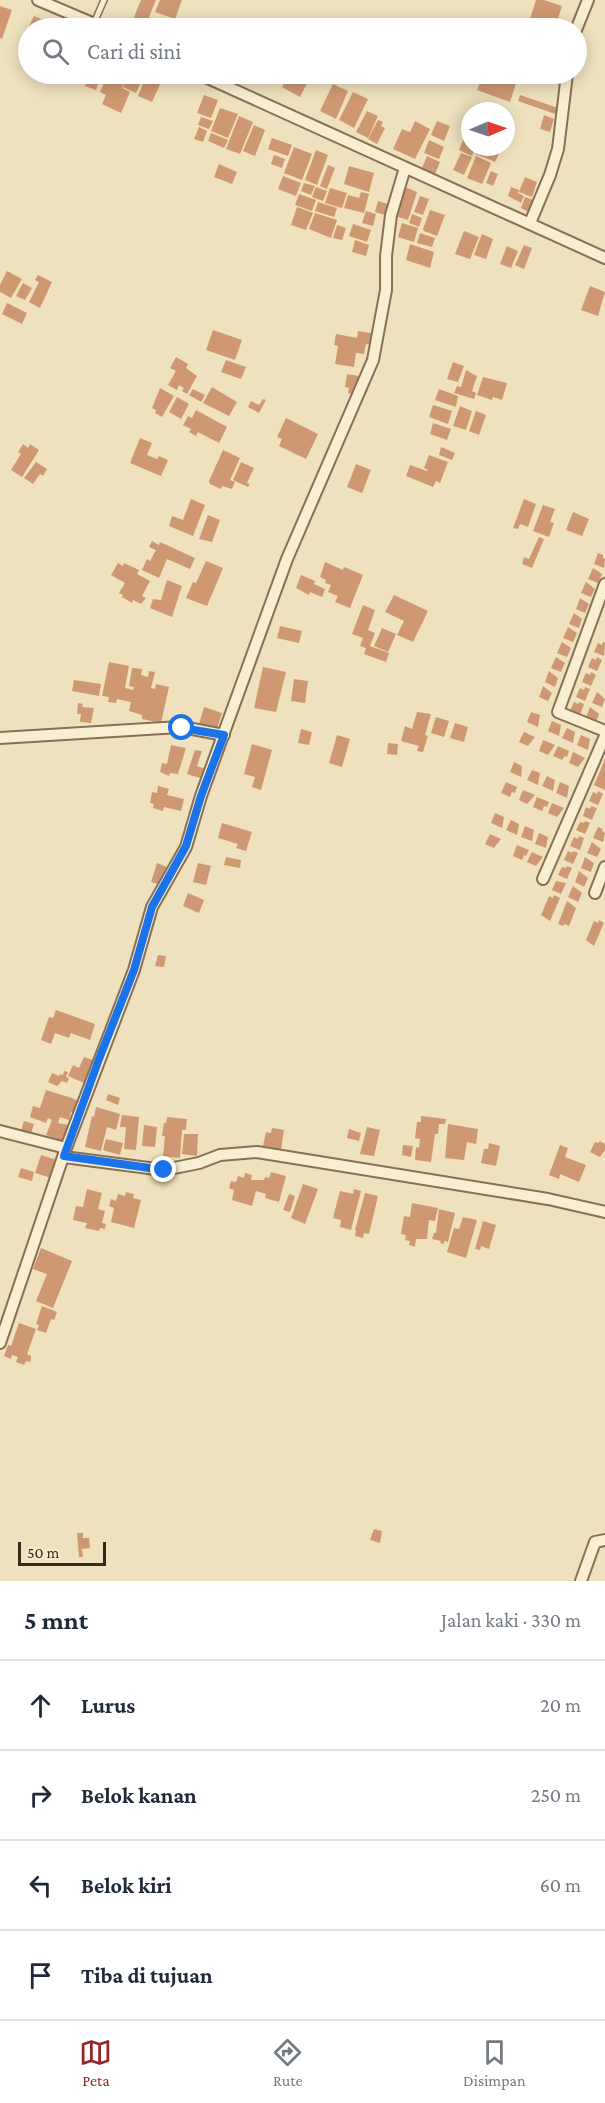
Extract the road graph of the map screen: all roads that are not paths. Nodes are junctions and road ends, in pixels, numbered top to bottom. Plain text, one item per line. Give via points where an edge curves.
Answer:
1 (38, 0) edge
2 (104, 0) edge
3 (588, 0) edge
4 (80, 18) edge
5 (101, 18) edge
6 (581, 18) edge
7 (221, 84) edge
8 (566, 84) edge
9 (405, 168) junction
10 (530, 223) junction
11 (605, 258) edge
12 (605, 584) edge
13 (605, 734) edge
14 (224, 735) junction
15 (0, 738) edge
16 (605, 867) edge
17 (543, 879) dead end
18 (595, 893) dead end
19 (0, 1131) edge
20 (65, 1152) junction
21 (605, 1212) edge
22 (0, 1343) edge
23 (605, 1540) edge
24 (581, 1581) edge

1 - 4 street
2 - 5 lane
3 - 6 street
7 - 9 street
8 - 10 street via 558,149
9 - 10 street
9 - 14 street via 391,215 386,290 373,360 287,559
10 - 11 street
12 - 13 street via 558,712
13 - 17 street
14 - 15 street via 163,728
14 - 20 street via 186,846 152,907 134,970
16 - 18 street
19 - 20 street
20 - 21 street via 164,1170 220,1155 257,1152 548,1199
20 - 22 street
23 - 24 street via 595,1542

